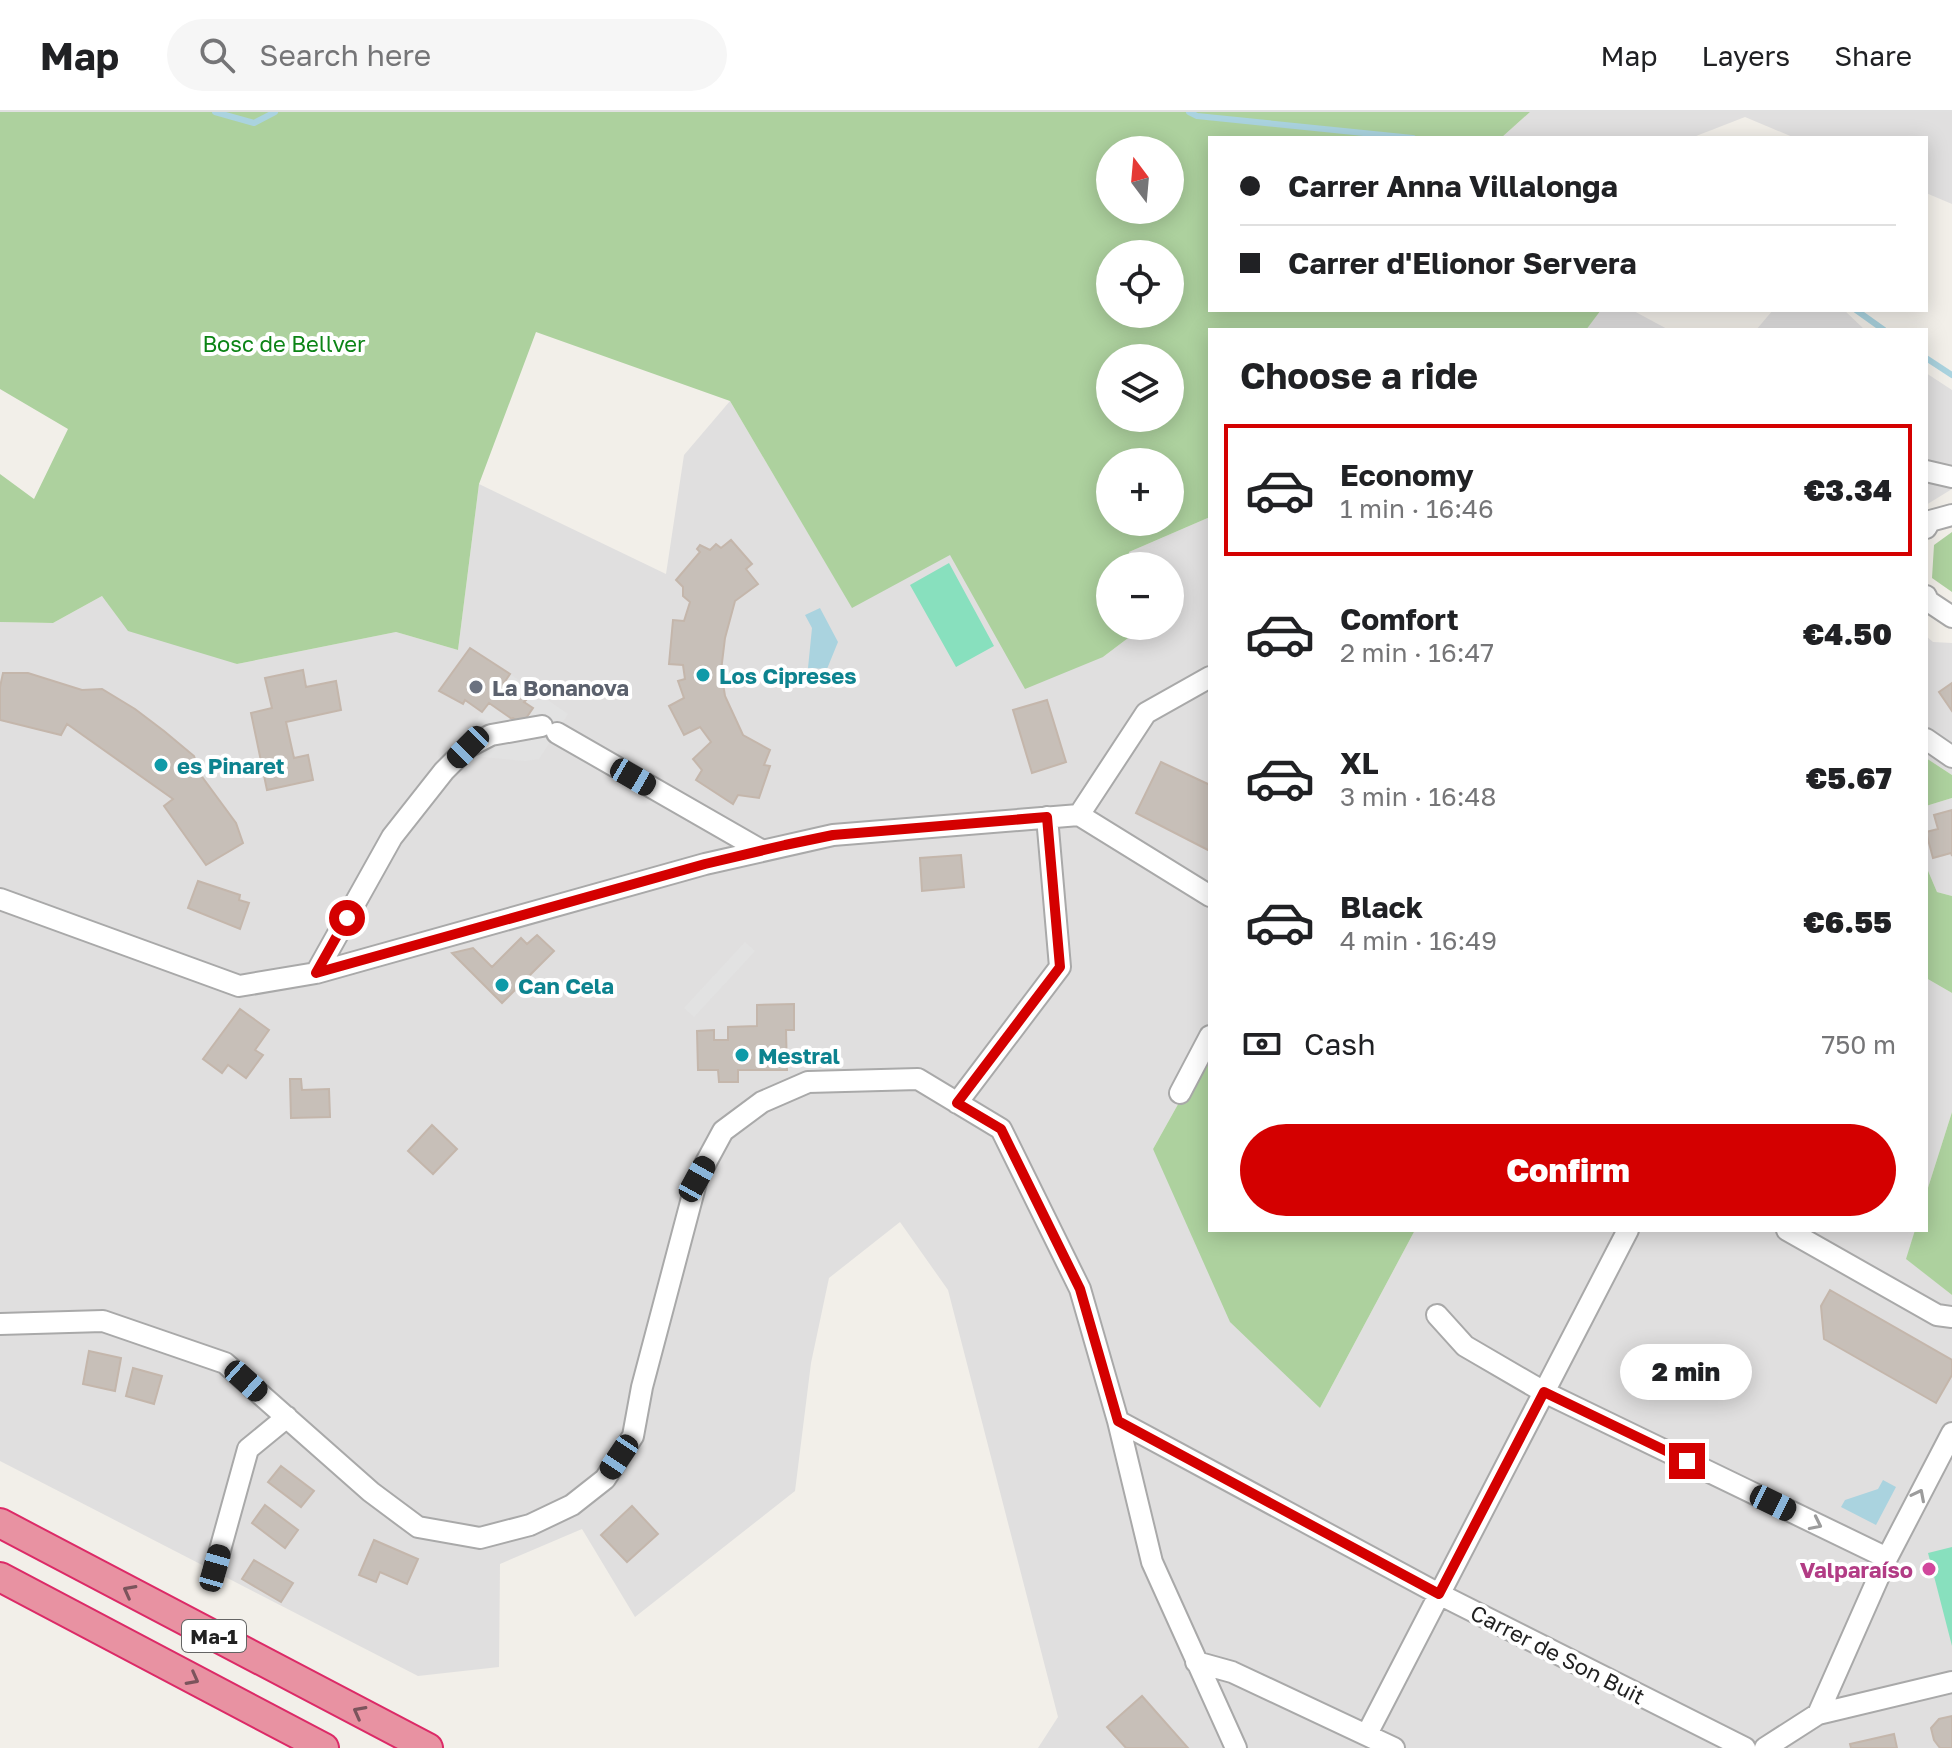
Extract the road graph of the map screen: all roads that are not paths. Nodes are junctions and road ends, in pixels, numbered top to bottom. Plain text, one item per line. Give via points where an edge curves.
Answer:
1 (1928, 471) edge
2 (1952, 477) edge
3 (1952, 515) edge
4 (1928, 520) edge
5 (1928, 601) edge
6 (1952, 617) edge
7 (1208, 678) edge
8 (1928, 740) edge
9 (1952, 757) edge
10 (1079, 815) junction
11 (1047, 817) junction
12 (761, 850) junction
13 (1208, 895) edge
14 (0, 899) edge
15 (316, 973) junction
16 (1208, 1040) edge
17 (1180, 1093) dead end
18 (957, 1103) junction
19 (1627, 1232) edge
20 (1791, 1232) edge
21 (1437, 1315) dead end
22 (1952, 1317) edge
23 (0, 1324) edge
24 (1544, 1392) junction
25 (287, 1417) junction
26 (1118, 1421) junction
27 (1952, 1433) edge
28 (0, 1523) edge
29 (1887, 1558) junction
30 (215, 1568) dead end
31 (0, 1577) edge
32 (1439, 1594) junction
33 (1196, 1662) junction
34 (1952, 1682) edge
35 (1818, 1714) junction
36 (1367, 1734) junction
37 (324, 1748) edge
38 (428, 1748) edge
39 (1236, 1748) edge
40 (1394, 1748) edge
41 (1745, 1748) edge
42 (1765, 1748) edge

1 - 2 street
3 - 4 street
5 - 6 street
7 - 10 street via 1146,713
8 - 9 street
10 - 11 street
10 - 13 street
11 - 12 street via 833,835
11 - 18 street via 1060,967
12 - 15 street
12 - 15 street via 550,730 491,735 468,747 444,771 392,837
14 - 15 street via 239,986
16 - 17 street
18 - 25 street via 918,1079 808,1082 762,1102 723,1131 697,1179 633,1436 605,1479 572,1505 530,1525 480,1538 418,1527
18 - 26 street via 1001,1129 1080,1289
19 - 24 street
20 - 22 street via 1937,1315
21 - 24 street via 1465,1346
23 - 25 street via 103,1321 225,1363
24 -> 29 street
24 - 32 street
25 - 30 street via 248,1449
26 - 32 street, Carrer de Son Buit
26 - 33 street via 1152,1562
29 -> 27 street
38 -> 28 highway, Ma-1
29 - 35 street
31 -> 37 highway, Ma-1
32 - 36 street
32 - 41 street, Carrer de Son Buit
33 - 36 street via 1232,1672
33 - 39 street
34 - 35 street
35 - 42 street
36 - 40 street

